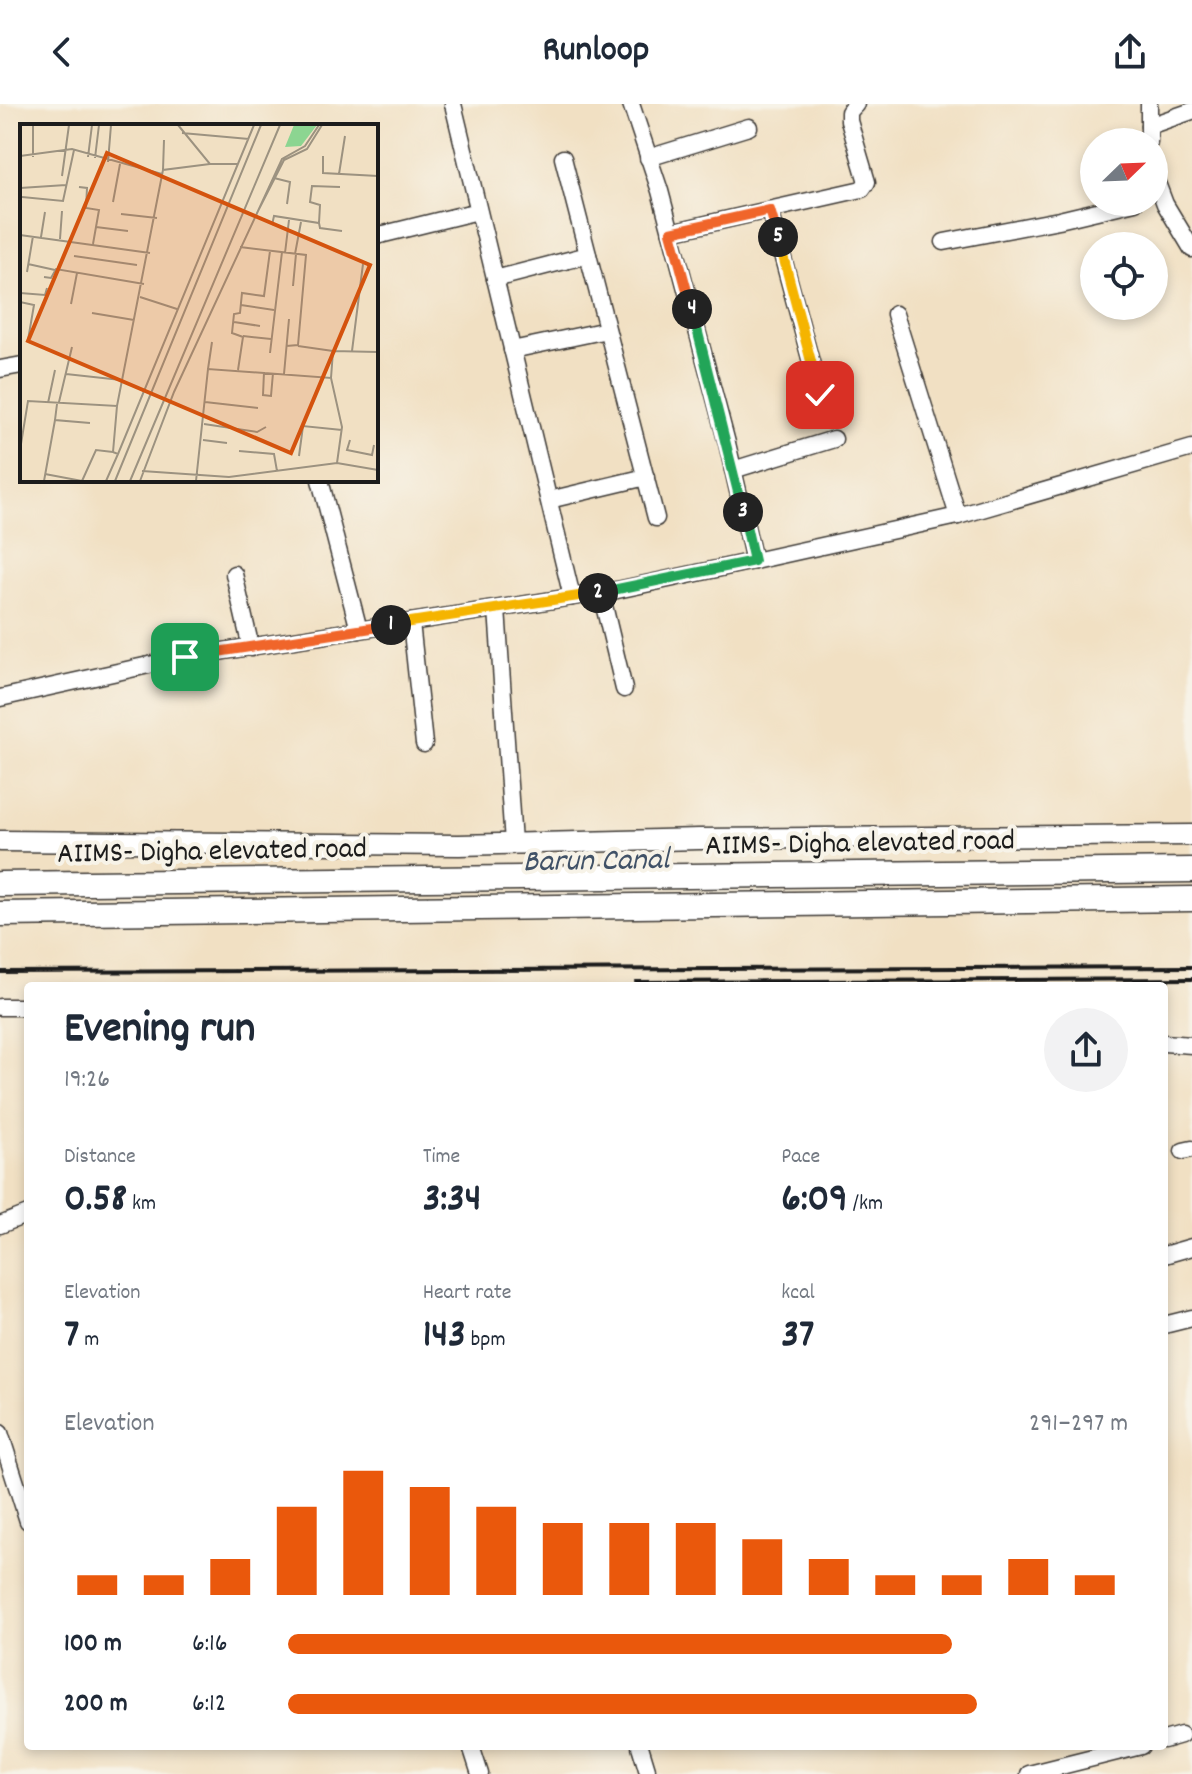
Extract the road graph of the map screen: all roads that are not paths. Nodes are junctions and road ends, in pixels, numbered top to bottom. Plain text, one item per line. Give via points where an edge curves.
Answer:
1 (453, 104) edge
2 (631, 104) edge
3 (856, 104) edge
4 (1149, 104) edge
5 (1192, 111) edge
6 (749, 127) dead end
7 (1149, 128) edge
8 (1160, 128) edge
9 (563, 158) dead end
10 (648, 158) junction
11 (770, 210) junction
12 (478, 211) junction
13 (1168, 212) edge
14 (1080, 215) edge
15 (671, 232) junction
16 (378, 236) edge
17 (944, 242) dead end
18 (1192, 249) edge
19 (588, 255) junction
20 (495, 279) junction
21 (895, 314) dead end
22 (607, 330) junction
23 (512, 350) junction
24 (20, 365) edge
25 (0, 369) edge
26 (820, 395) dead end
27 (834, 439) dead end
28 (1192, 448) edge
29 (733, 470) junction
30 (646, 477) junction
31 (321, 482) edge
32 (549, 500) junction
33 (958, 516) junction
34 (656, 518) dead end
35 (754, 561) junction
36 (234, 574) dead end
37 (601, 593) junction
38 (572, 597) junction
39 (497, 609) junction
40 (411, 622) junction
41 (359, 630) junction
42 (251, 648) junction
43 (624, 689) dead end
44 (1, 695) edge
45 (424, 744) dead end
46 (1192, 835) edge
47 (0, 841) edge
48 (513, 843) junction
49 (1192, 870) edge
50 (0, 884) edge
51 (1192, 899) edge
52 (0, 914) edge
53 (0, 1007) edge
54 (24, 1007) edge
55 (1168, 1043) edge
56 (1192, 1045) edge
57 (24, 1216) edge
58 (0, 1225) edge
59 (1192, 1247) edge
60 (1168, 1254) edge
61 (1192, 1318) edge
62 (1168, 1324) edge
63 (0, 1433) edge
64 (24, 1508) edge
65 (1181, 1735) dead end
66 (1168, 1739) edge
67 (472, 1750) edge
68 (640, 1750) edge
69 (1125, 1750) edge
70 (643, 1772) edge
71 (480, 1774) edge
72 (1029, 1774) edge

1 - 12 street
2 - 10 street
3 - 11 street via 849,121 865,188
4 - 7 street
5 - 8 street
6 - 10 street
9 - 19 street
10 - 15 street
11 - 15 street
11 - 26 street
12 - 16 street
12 - 20 street
13 - 18 street
14 - 17 street
15 - 29 street
19 - 20 street
19 - 22 street
20 - 23 street
21 - 33 street
22 - 23 street
22 - 30 street
23 - 32 street
24 - 25 street
27 - 29 street
28 - 33 street
29 - 35 street
30 - 32 street
30 - 34 street
31 - 41 street
32 - 38 street
33 - 35 street
35 - 37 street
36 - 42 street
37 - 38 street
37 - 43 street
38 - 39 street
39 - 40 street
39 - 48 street
40 - 41 street
40 - 45 street
41 - 42 street
42 - 44 street
46 - 48 main road
47 - 48 main road
49 - 50 highway, AIIMS- Digha elevated road
51 - 52 highway, AIIMS- Digha elevated road
53 - 54 street
55 - 56 street
57 - 58 street
59 - 60 street
61 - 62 street
63 - 64 street
65 - 66 street
67 - 71 street
68 - 70 street
69 - 72 street

